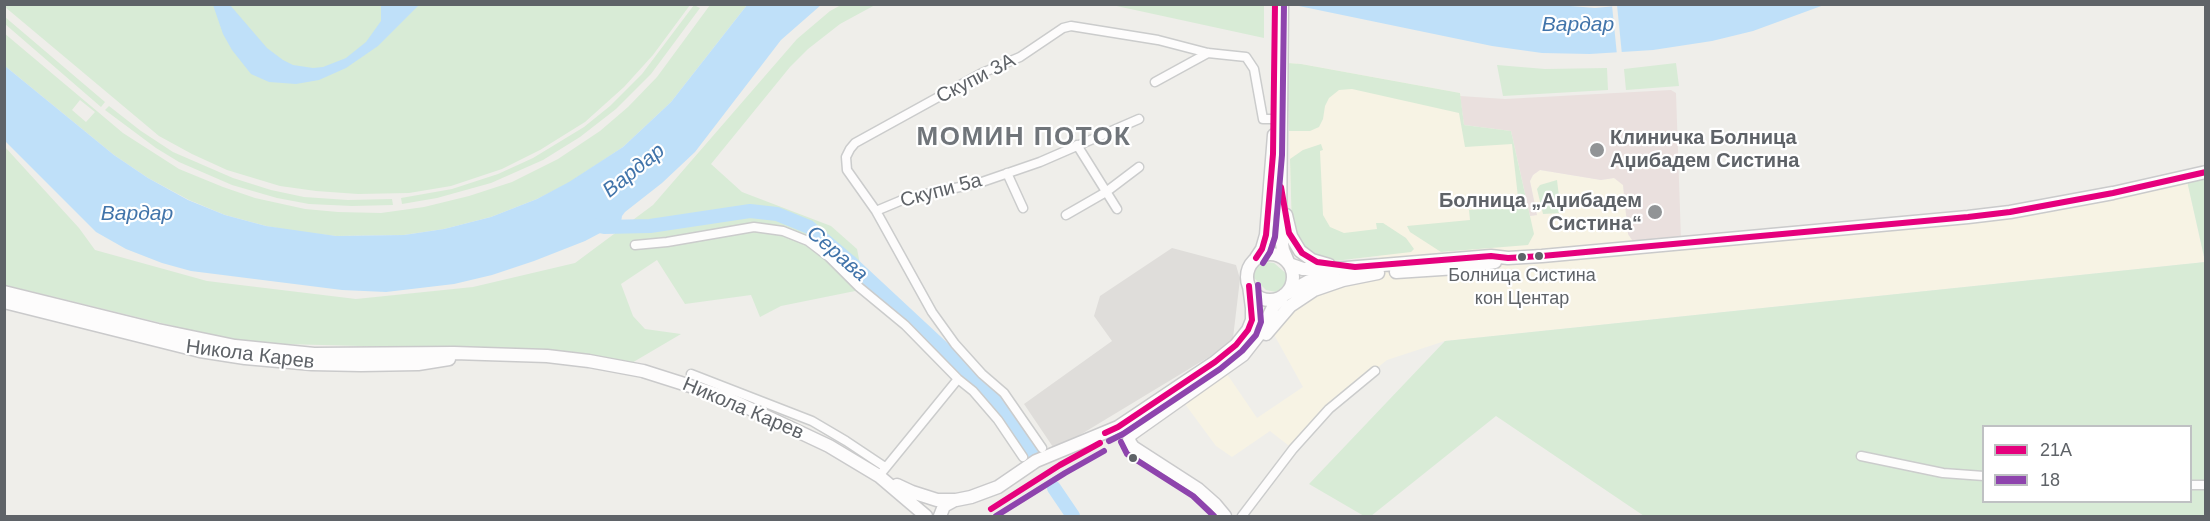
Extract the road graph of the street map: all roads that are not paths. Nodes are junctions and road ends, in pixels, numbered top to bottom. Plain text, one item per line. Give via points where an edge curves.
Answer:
1 (1275, 4) edge
2 (1282, 4) edge
3 (1208, 53) junction
4 (1278, 57) junction
5 (1155, 82) dead end
6 (1139, 118) dead end
7 (1274, 119) junction
8 (1077, 145) junction
9 (1139, 167) dead end
10 (2205, 172) edge
11 (1007, 173) junction
12 (1281, 187) junction
13 (1106, 192) junction
14 (1023, 208) dead end
15 (1117, 209) dead end
16 (876, 211) junction
17 (1066, 215) dead end
18 (635, 245) dead end
19 (1256, 258) junction
20 (1508, 258) junction
21 (1289, 264) junction
22 (1354, 267) junction
23 (1378, 273) junction
24 (1248, 286) junction
25 (4, 292) edge
26 (1284, 295) junction
27 (4, 302) edge
28 (501, 354) junction
29 (1243, 355) junction
30 (1375, 371) dead end
31 (691, 374) dead end
32 (958, 379) junction
33 (1047, 451) junction
34 (1861, 456) dead end
35 (1023, 463) junction
36 (882, 472) junction
37 (1982, 476) edge
38 (957, 500) junction
39 (1227, 515) edge
40 (926, 516) edge
41 (940, 516) edge
42 (1242, 516) edge

1 - 4 street
2 - 4 street
3 - 5 street
3 - 7 street, Скупи 3А via 1246,57 1257,79 1263,119
3 - 16 street, Скупи 3А via 1158,40 1063,28 1020,57 855,143 846,157 847,170
4 - 7 street
4 - 12 street
6 - 8 street, Скупи 5а
7 - 19 street via 1266,235
8 - 11 street, Скупи 5а
8 - 13 street
9 - 13 street
10 - 20 street via 2010,212
11 - 14 street, Скупи 5а
11 - 16 street, Скупи 5а via 907,198
12 - 21 street via 1281,238
12 - 22 street via 1289,233 1302,253 1317,262
13 - 15 street
13 - 17 street
16 - 33 street, Скупи 3А via 943,329 1004,393
18 - 32 street via 754,227 795,235 819,248
19 - 21 street via 1273,254
19 - 24 street via 1247,270
20 - 22 street via 1484,256
20 - 23 street via 1457,268
21 - 22 street via 1309,270
21 - 26 street via 1294,278
23 - 26 street via 1314,279
23 - 29 street via 1330,283 1305,295
24 - 26 street via 1264,298
24 - 33 street via 1252,320 1236,345 1123,424
25 - 28 street, Никола Карев via 158,330 254,348 325,354
26 - 29 street
27 - 28 street, Никола Карев via 200,351 268,361 418,364
28 - 36 street, Никола Карев via 614,365 702,388
29 - 39 street via 1136,429 1129,438 1133,447 1198,489
30 - 42 street via 1329,409
31 - 36 street via 812,422 846,441
32 - 35 street via 987,406
32 - 36 street
33 - 35 street
34 - 37 street via 1943,473
35 - 38 street via 994,488
36 - 38 street via 912,492
36 - 40 street, Никола Карев
38 - 41 street via 944,506

